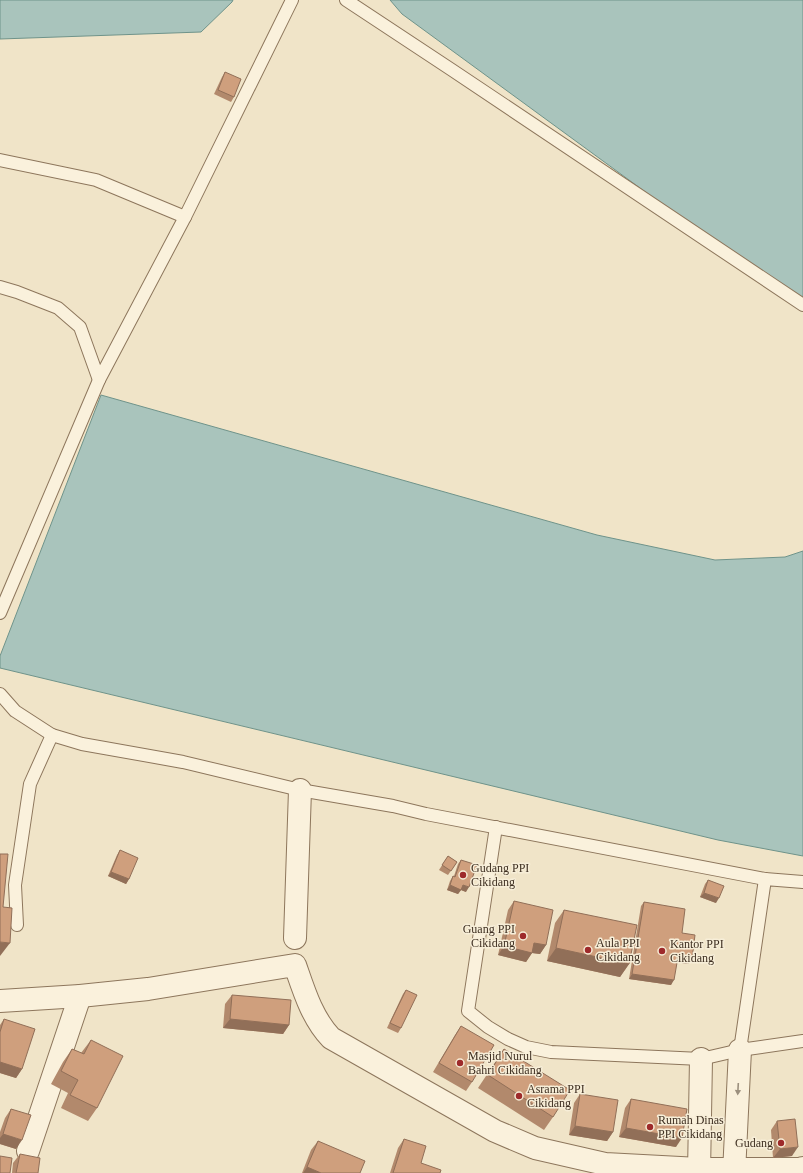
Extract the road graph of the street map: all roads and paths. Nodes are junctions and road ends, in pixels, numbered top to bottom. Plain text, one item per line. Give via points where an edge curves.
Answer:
1 (292, 0) edge
2 (346, 0) edge
3 (0, 160) edge
4 (185, 217) junction
5 (0, 287) edge
6 (803, 305) edge
7 (99, 380) junction
8 (0, 613) edge
9 (0, 694) edge
10 (52, 734) junction
11 (300, 790) junction
12 (496, 827) junction
13 (765, 879) junction
14 (803, 882) edge
15 (17, 925) dead end
16 (295, 938) dead end
17 (80, 996) junction
18 (0, 1001) edge
19 (803, 1041) edge
20 (740, 1050) junction
21 (701, 1059) junction
22 (28, 1151) dead end
23 (803, 1168) edge
24 (699, 1171) edge
25 (734, 1171) edge

1 - 4 lane
2 - 6 lane
3 - 4 lane via 96,180
4 - 7 lane
5 - 7 lane via 58,308 80,326
7 - 8 lane
9 - 10 lane via 15,710
10 - 11 lane via 82,744 184,762
10 - 15 lane via 30,784 15,885
11 - 12 lane
11 - 16 street
12 - 13 lane
12 - 21 lane via 468,1011 488,1027 526,1047 551,1052
13 - 14 lane
13 - 20 lane
17 - 18 street
17 - 22 street
17 - 24 street via 148,989 294,965 307,1000 322,1029 331,1038 495,1131 535,1148 605,1164
19 - 20 lane
20 - 21 lane
20 -> 25 street
21 - 24 street
23 - 25 street
24 - 25 street

